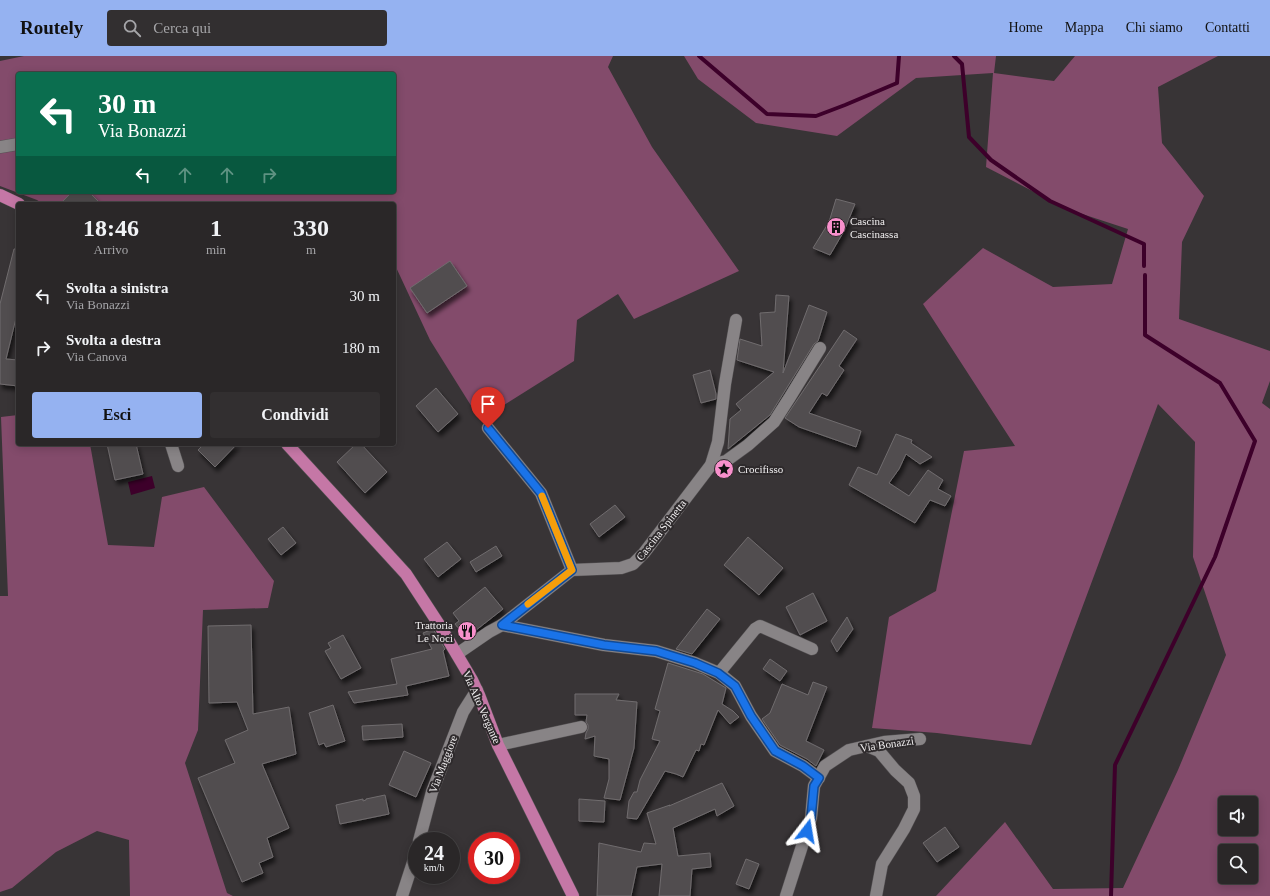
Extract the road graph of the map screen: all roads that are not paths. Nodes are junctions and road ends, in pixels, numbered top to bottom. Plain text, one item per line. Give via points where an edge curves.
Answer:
1 (16, 144) edge
2 (0, 147) edge
3 (0, 195) edge
4 (16, 203) edge
5 (736, 320) dead end
6 (820, 348) dead end
7 (488, 428) dead end
8 (172, 446) edge
9 (289, 446) edge
10 (178, 466) dead end
11 (711, 466) junction
12 (572, 570) junction
13 (502, 625) junction
14 (812, 649) dead end
15 (457, 654) junction
16 (718, 673) junction
17 (476, 694) junction
18 (581, 727) dead end
19 (920, 739) dead end
20 (498, 745) junction
21 (868, 746) junction
22 (819, 778) junction
23 (421, 832) edge
24 (408, 881) edge
25 (402, 896) edge
26 (572, 896) edge
27 (786, 896) edge
28 (876, 896) edge

1 - 2 street
3 - 4 main road
5 - 11 street, Cascina Spinetta via 718,442
6 - 11 street via 774,422 726,461
7 - 12 street via 541,493
8 - 10 street
9 - 15 main road, Via Alto Vergante via 406,574
11 - 12 street, Cascina Spinetta via 633,564 621,568
12 - 13 street
13 - 15 street
13 - 16 street via 604,645 656,651
14 - 16 street via 760,626
15 - 17 main road, Via Alto Vergante
16 - 22 street via 735,686 751,716 775,751
17 - 20 main road, Via Alto Vergante
17 - 23 street, Via Maggiore via 463,712 432,792
18 - 20 street
19 - 21 street, Via Bonazzi
20 - 26 main road, Via Alto Vergante
21 - 22 street, Via Bonazzi via 849,750 826,766
21 - 28 street via 879,751 909,783 914,796 914,809 882,864
22 - 27 street, Via Bonazzi via 814,786 811,818
24 - 25 street

